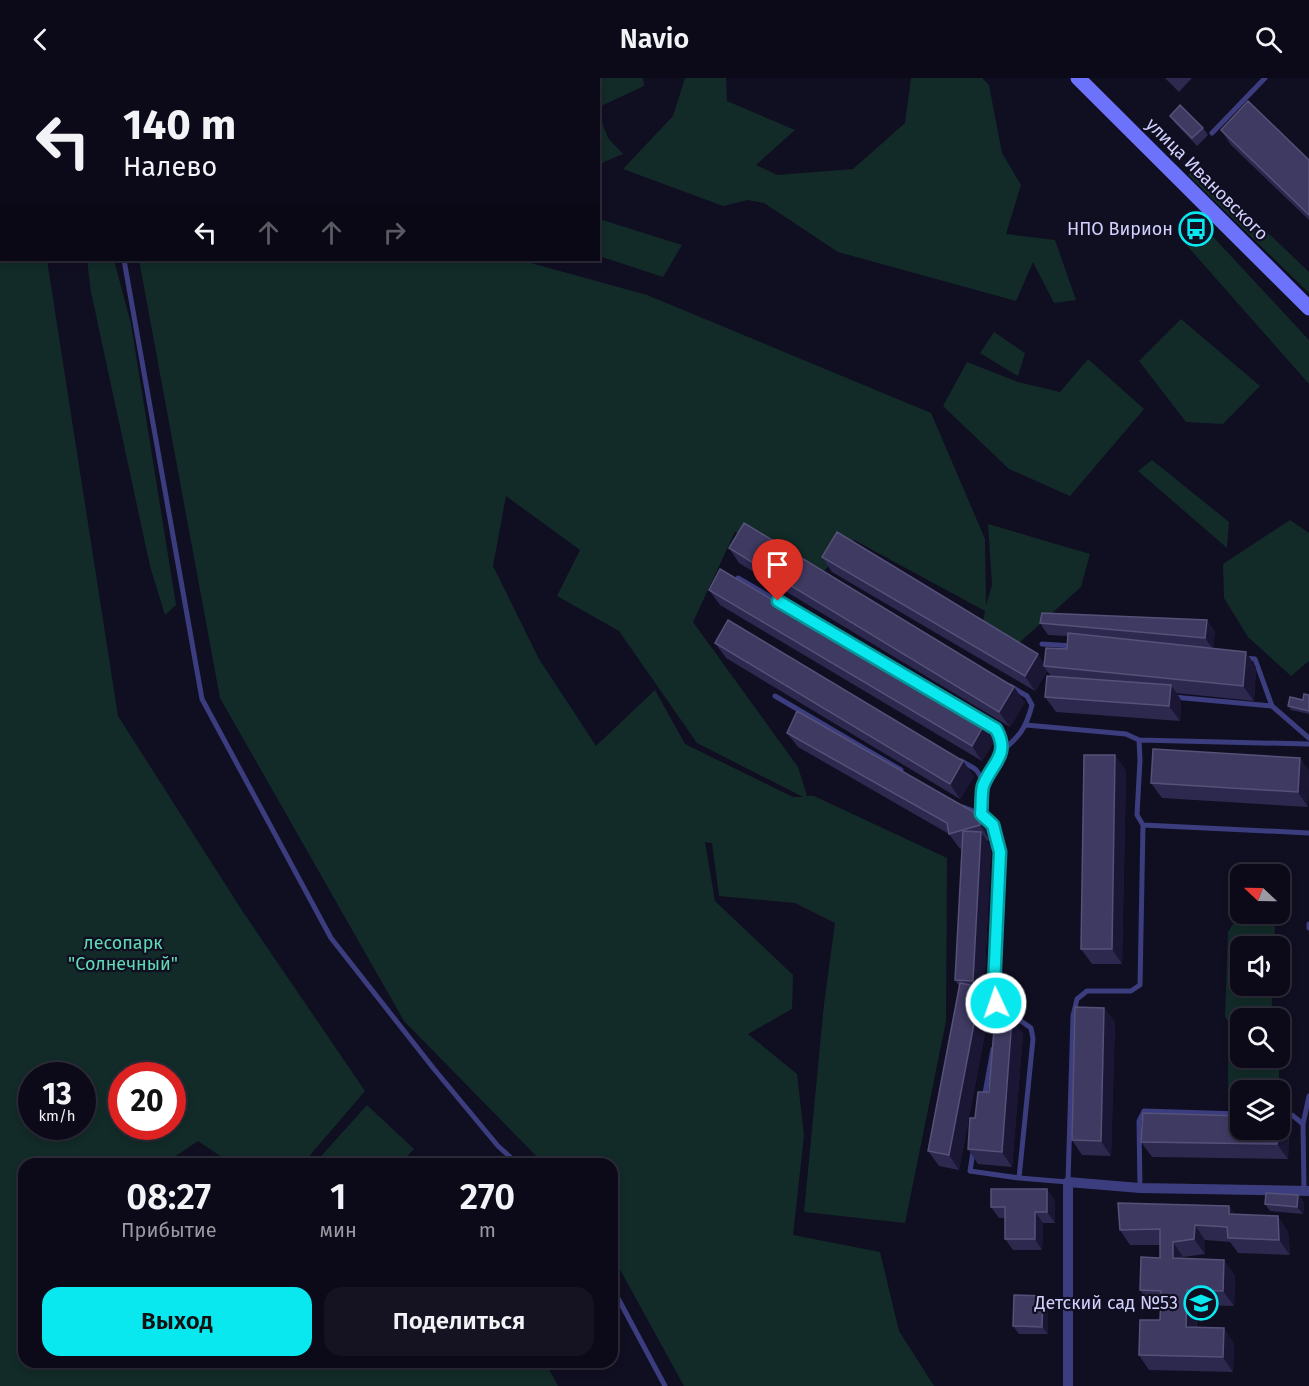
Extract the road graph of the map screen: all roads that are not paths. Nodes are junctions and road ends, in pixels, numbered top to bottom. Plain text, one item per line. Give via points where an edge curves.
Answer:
1 (1078, 78) edge
2 (1265, 78) edge
3 (1212, 133) dead end
4 (124, 261) edge
5 (1309, 308) edge
6 (738, 578) edge
7 (1042, 644) dead end
8 (1078, 646) edge
9 (1232, 657) edge
10 (1006, 684) edge
11 (775, 696) dead end
12 (1163, 696) edge
13 (1272, 706) junction
14 (1026, 725) junction
15 (1309, 738) edge
16 (1139, 740) junction
17 (1309, 744) edge
18 (1002, 752) junction
19 (957, 759) edge
20 (904, 772) edge
21 (982, 788) junction
22 (954, 802) edge
23 (981, 814) junction
24 (1143, 825) junction
25 (1309, 833) edge
26 (999, 1019) junction
27 (996, 1031) edge
28 (994, 1042) edge
29 (1309, 1096) edge
30 (983, 1101) edge
31 (1230, 1114) edge
32 (1290, 1115) edge
33 (1303, 1124) junction
34 (974, 1148) edge
35 (511, 1158) edge
36 (1019, 1178) junction
37 (1068, 1182) junction
38 (1140, 1188) junction
39 (1306, 1191) edge
40 (618, 1298) edge
41 (665, 1386) edge
42 (1068, 1386) edge

1 - 5 main road, улица Ивановского
2 - 3 lane
4 - 35 lane via 202,699 331,938 434,1069
6 - 18 lane via 996,729
7 - 8 lane
9 - 13 lane via 1255,659
10 - 14 lane via 1027,696 1032,705
11 - 20 lane
12 - 13 lane
13 - 15 lane
14 - 16 lane via 1126,734
14 - 18 lane
16 - 17 lane
16 - 24 lane via 1137,815
18 - 21 lane
19 - 21 lane via 977,771
21 - 23 lane
22 - 23 lane
23 - 26 lane via 993,825 1000,852 994,986
24 - 25 lane
24 - 37 lane via 1140,986 1131,991 1087,991 1077,999 1073,1016
26 - 27 lane
26 - 36 lane via 1022,1021 1031,1028 1033,1039
28 - 30 lane
29 - 33 lane
31 - 38 lane via 1144,1111 1139,1121
32 - 33 lane
33 - 39 lane
34 - 36 lane via 970,1171
36 - 37 lane
37 - 38 street
37 - 42 street
38 - 39 street
40 - 41 lane

